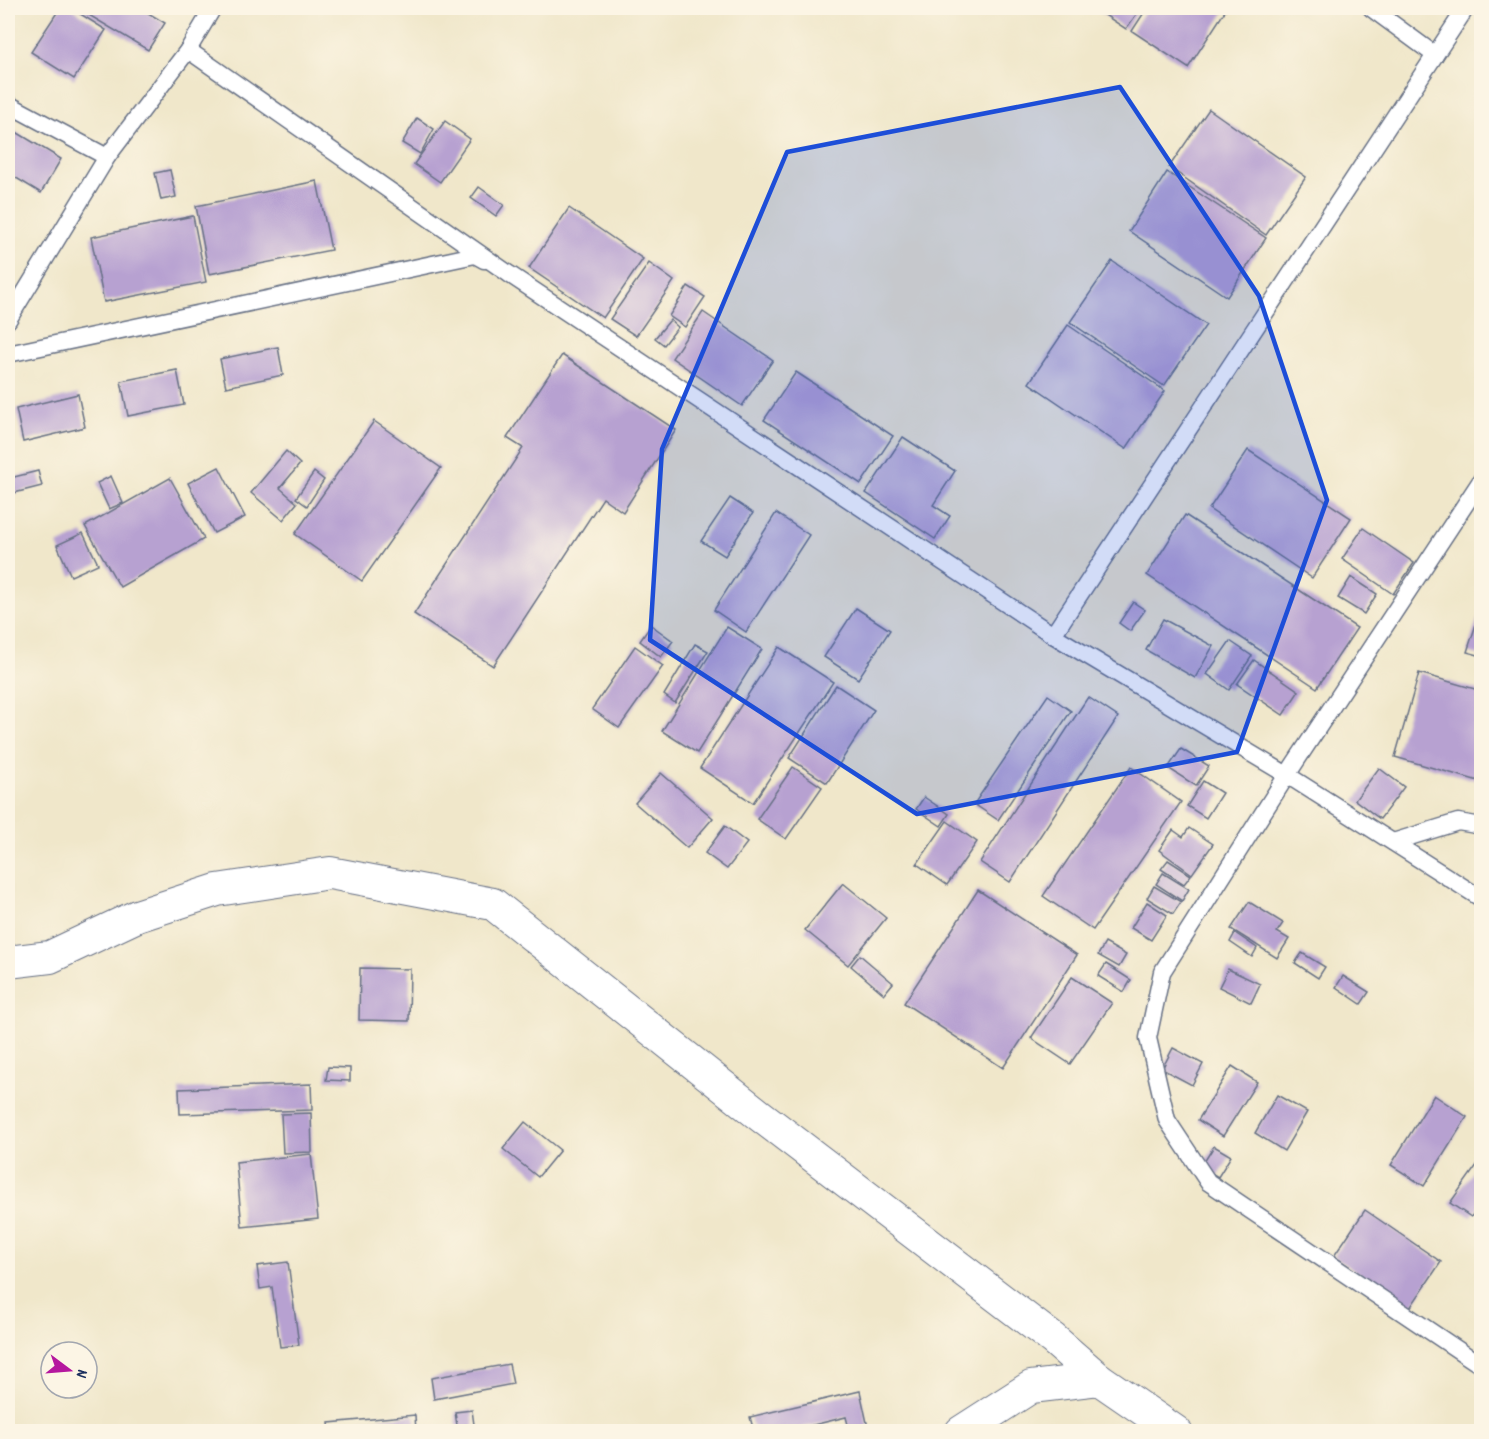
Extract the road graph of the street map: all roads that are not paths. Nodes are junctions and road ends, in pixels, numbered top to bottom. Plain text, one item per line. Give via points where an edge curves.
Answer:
1 (213, 8) edge
2 (1371, 8) edge
3 (1466, 8) edge
4 (188, 50) junction
5 (1435, 55) junction
6 (8, 105) edge
7 (107, 157) junction
8 (509, 274) junction
9 (8, 320) edge
10 (8, 354) edge
11 (1482, 479) edge
12 (1053, 635) junction
13 (1287, 775) junction
14 (1482, 826) edge
15 (1393, 842) junction
16 (1482, 899) edge
17 (8, 962) edge
18 (1482, 1366) edge
19 (1099, 1379) junction
20 (961, 1431) edge
21 (1176, 1431) edge

1 - 4 lane
2 - 5 lane
3 - 5 lane
4 - 7 lane
4 - 8 lane
5 - 12 lane
6 - 7 lane
7 - 9 lane
8 - 10 lane via 475,255
8 - 12 lane
11 - 13 lane
12 - 13 lane
13 - 15 lane
13 - 18 lane via 1162,972 1148,1038 1167,1120 1208,1182
14 - 15 lane via 1458,822
15 - 16 lane
17 - 19 street via 50,957 137,916 217,890 330,873 493,904 758,1114 1053,1339
19 - 20 street via 1031,1387
19 - 21 street

